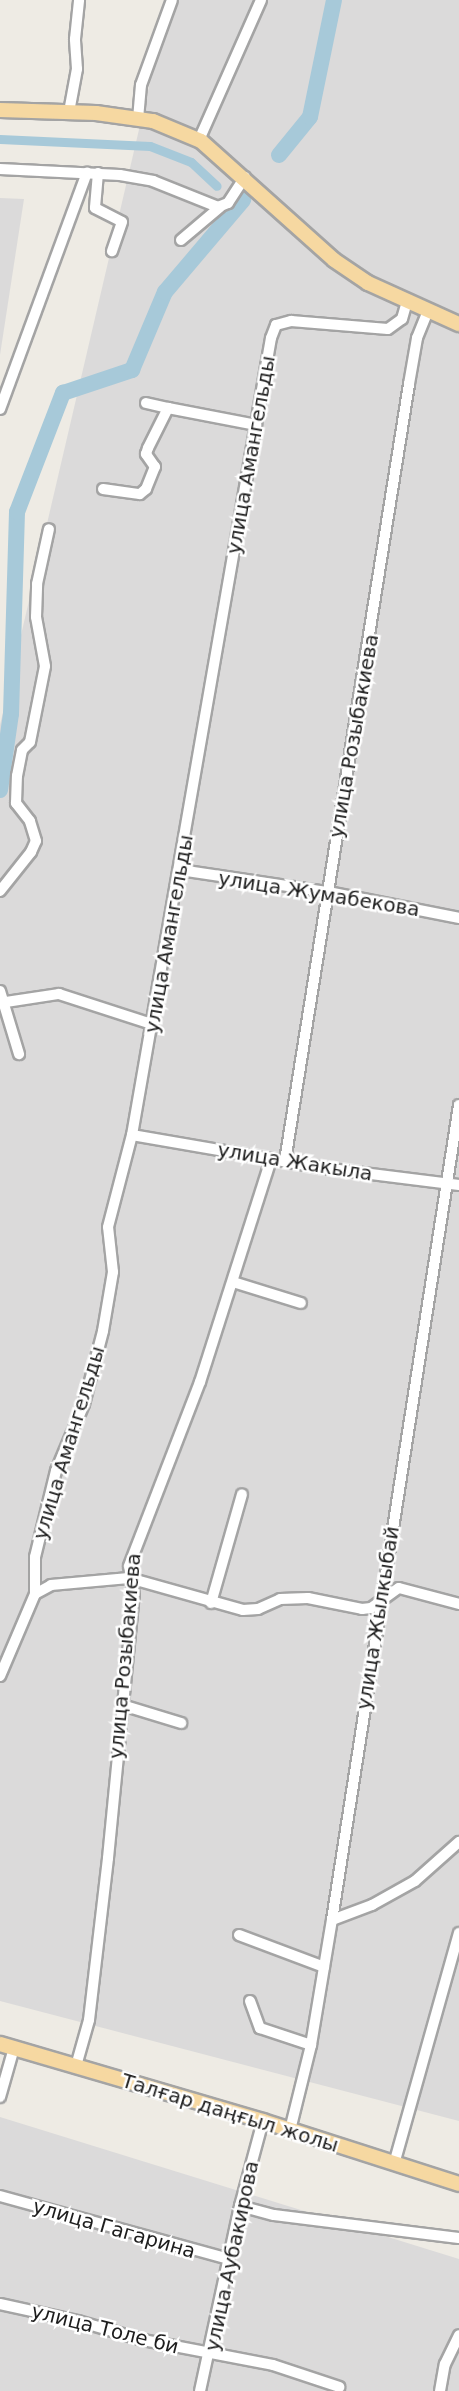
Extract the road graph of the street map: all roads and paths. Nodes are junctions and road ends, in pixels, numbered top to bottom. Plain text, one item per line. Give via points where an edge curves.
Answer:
1 (79, 0) edge
2 (172, 0) edge
3 (261, 0) edge
4 (0, 110) edge
5 (69, 112) junction
6 (138, 119) junction
7 (199, 140) junction
8 (0, 170) edge
9 (92, 173) junction
10 (245, 177) junction
11 (220, 207) junction
12 (181, 240) dead end
13 (112, 250) dead end
14 (407, 301) junction
15 (428, 311) junction
16 (459, 324) edge
17 (146, 403) dead end
18 (168, 408) junction
19 (0, 409) edge
20 (256, 425) junction
21 (103, 489) dead end
22 (49, 529) dead end
23 (180, 870) junction
24 (0, 891) edge
25 (328, 892) junction
26 (459, 918) edge
27 (0, 991) edge
28 (6, 1002) junction
29 (152, 1024) junction
30 (19, 1054) dead end
31 (459, 1106) edge
32 (132, 1135) junction
33 (271, 1159) junction
34 (285, 1161) junction
35 (446, 1182) junction
36 (459, 1185) edge
37 (233, 1282) junction
38 (301, 1303) dead end
39 (242, 1494) dead end
40 (385, 1570) junction
41 (129, 1578) junction
42 (399, 1587) junction
43 (35, 1594) junction
44 (380, 1602) junction
45 (211, 1603) junction
46 (459, 1604) edge
47 (0, 1677) edge
48 (122, 1705) junction
49 (181, 1723) dead end
50 (459, 1842) edge
51 (333, 1920) junction
52 (459, 1933) edge
53 (239, 1935) dead end
54 (324, 1967) junction
55 (250, 2001) dead end
56 (0, 2044) edge
57 (311, 2045) junction
58 (14, 2048) junction
59 (76, 2066) junction
60 (0, 2097) edge
61 (263, 2121) junction
62 (290, 2130) junction
63 (394, 2164) junction
64 (459, 2184) edge
65 (0, 2196) edge
66 (240, 2206) junction
67 (459, 2238) edge
68 (228, 2259) junction
69 (0, 2304) edge
70 (459, 2335) edge
71 (210, 2355) junction
72 (339, 2387) dead end
73 (200, 2391) edge
74 (440, 2391) edge

1 - 5 street via 77,69
2 - 6 street via 141,85
3 - 7 street
4 - 5 main road
5 - 6 main road
6 - 7 main road
7 - 10 main road
8 - 9 street
9 - 11 street via 153,181
9 - 13 street via 95,208 122,222
9 - 19 street
10 - 11 street via 228,203
10 - 14 main road via 334,260 368,283
11 - 12 street
14 - 15 main road
14 - 20 street, улица Амангельды via 402,319 388,329 291,321 276,325
15 - 16 main road
15 - 25 street, улица Розыбакиева via 417,338 409,384
17 - 18 street
18 - 20 street
18 - 21 street via 146,454 155,467 146,489 140,494
20 - 23 street, улица Амангельды
22 - 24 street via 37,584 36,617 45,666 30,742 22,750 17,776 16,803 30,821 36,841
23 - 25 street, улица Жумабекова
23 - 29 street, улица Амангельды
25 - 26 street, улица Жумабекова
25 - 34 street, улица Розыбакиева
27 - 28 street
28 - 29 street via 59,994
28 - 30 street
29 - 32 street, улица Амангельды
31 - 35 street, улица Жылкыбай
32 - 33 street, улица Жакыла
32 - 43 street, улица Амангельды via 108,1227 113,1272 102,1331 84,1404 56,1471 35,1557
33 - 34 street, улица Жакыла
33 - 37 street, улица Розыбакиева
34 - 35 street, улица Жакыла
35 - 36 street, улица Жакыла
35 - 40 street, улица Жылкыбай
37 - 38 street
37 - 41 street, улица Розыбакиева via 200,1382 136,1542
39 - 45 street
40 - 42 street
40 - 44 street, улица Жылкыбай
41 - 43 street via 51,1584
41 - 45 street
41 - 48 street, улица Розыбакиева via 134,1594
42 - 44 street
42 - 46 street
43 - 47 street, улица Амангельды
44 - 45 street via 362,1609 308,1598 289,1599 243,1610
44 - 51 street, улица Жылкыбай
48 - 49 street
48 - 59 street, улица Розыбакиева via 89,2020
50 - 51 street via 415,1881 372,1905
51 - 54 street, улица Жылкыбай
52 - 63 street
53 - 54 street
54 - 57 street, улица Жылкыбай
55 - 57 street via 260,2028
56 - 58 main road, Талғар даңғыл жолы
57 - 62 street, улица Жылкыбай
58 - 59 main road, Талғар даңғыл жолы
58 - 60 street
59 - 61 main road, Талғар даңғыл жолы
61 - 62 main road, Талғар даңғыл жолы
61 - 66 street, улица Аубакирова
62 - 63 main road, Талғар даңғыл жолы
63 - 64 main road, Талғар даңғыл жолы
65 - 68 street, улица Гагарина
66 - 67 street via 274,2215
66 - 68 street, улица Аубакирова
68 - 71 street, улица Аубакирова
69 - 71 street, улица Толе би
70 - 74 street via 445,2364
71 - 72 street, улица Толе би via 273,2365
71 - 73 street, улица Аубакирова

